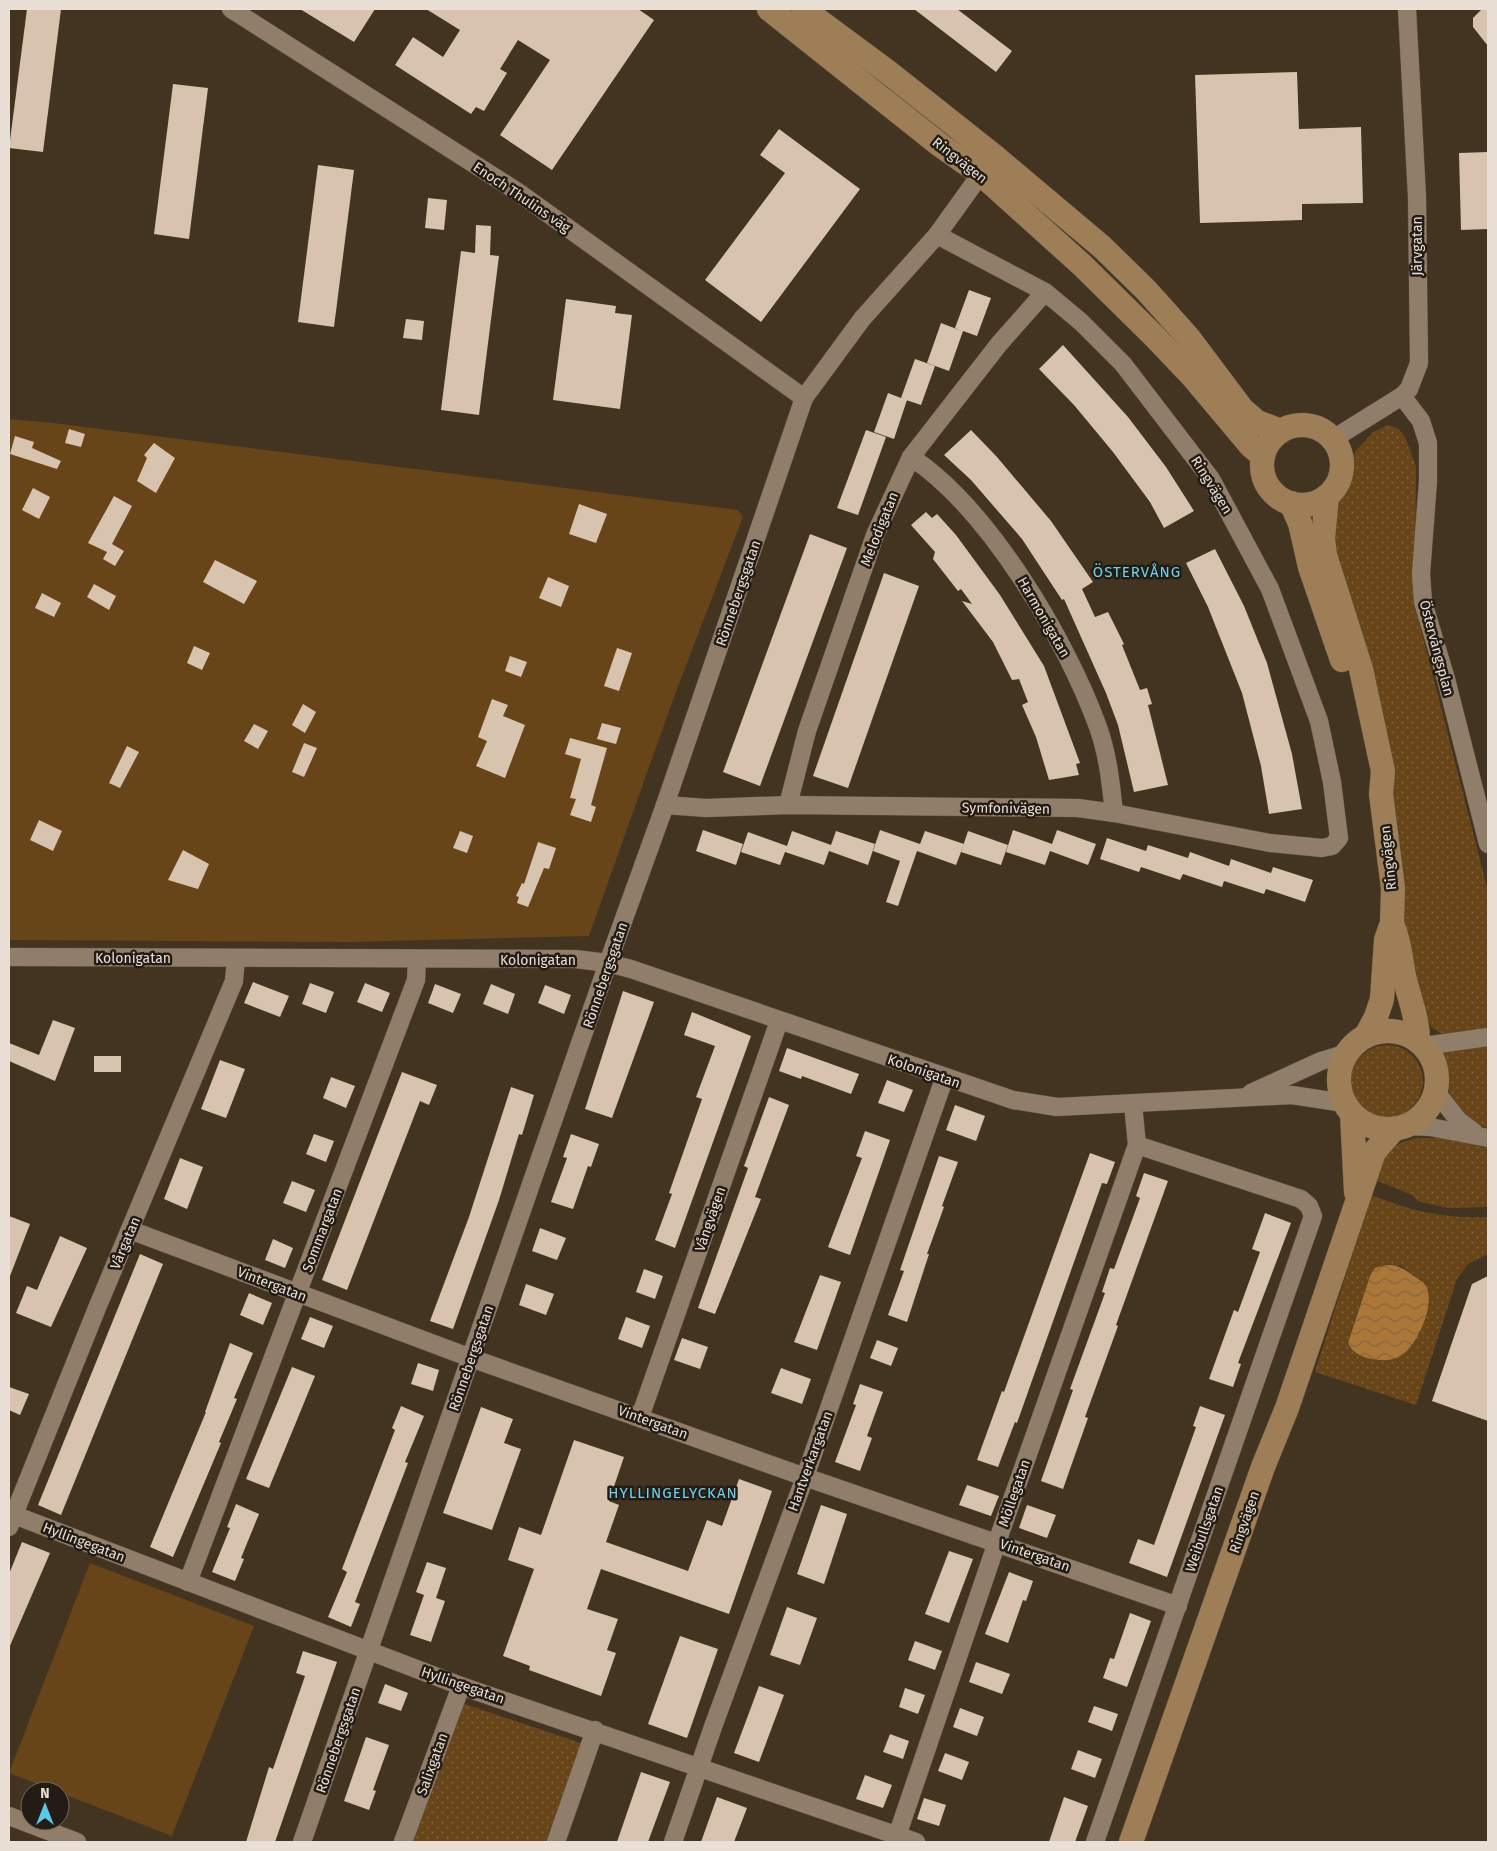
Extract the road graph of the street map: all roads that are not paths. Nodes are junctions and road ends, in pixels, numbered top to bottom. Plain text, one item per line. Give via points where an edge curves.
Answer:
1 (231, 9) edge
2 (769, 9) edge
3 (803, 9) edge
4 (1407, 9) edge
5 (987, 165) junction
6 (938, 235) junction
7 (1045, 292) junction
8 (1402, 396) junction
9 (804, 398) junction
10 (1281, 431) junction
11 (1333, 440) junction
12 (1263, 456) junction
13 (911, 457) junction
14 (1326, 496) junction
15 (1291, 503) junction
16 (1381, 794) junction
17 (666, 805) junction
18 (788, 805) junction
19 (1114, 813) junction
20 (1340, 838) joint
21 (1488, 844) edge
22 (1392, 923) junction
23 (9, 957) edge
24 (236, 958) junction
25 (417, 960) junction
26 (608, 963) junction
27 (779, 1021) junction
28 (1366, 1036) junction
29 (1488, 1037) edge
30 (1421, 1044) junction
31 (1347, 1053) junction
32 (944, 1079) junction
33 (1436, 1092) junction
34 (1244, 1096) junction
35 (1133, 1104) junction
36 (1348, 1109) junction
37 (1401, 1128) junction
38 (1482, 1136) edge
39 (1137, 1145) junction
40 (1357, 1201) junction
41 (130, 1230) junction
42 (297, 1294) junction
43 (471, 1358) junction
44 (640, 1417) junction
45 (805, 1477) junction
46 (12, 1521) edge
47 (997, 1542) junction
48 (188, 1582) junction
49 (1178, 1606) junction
50 (369, 1651) junction
51 (461, 1686) junction
52 (595, 1730) junction
53 (700, 1768) junction
54 (9, 1816) edge
55 (896, 1839) edge
56 (77, 1842) edge
57 (302, 1842) edge
58 (403, 1842) edge
59 (556, 1842) edge
60 (673, 1842) edge
61 (916, 1842) edge
62 (1095, 1842) edge
63 (1131, 1842) edge

1 - 9 street, Enoch Thulins väg via 518,192
2 - 5 main road, Ringvägen via 940,145
3 - 5 main road, Ringvägen via 888,72
4 - 8 street, Järvgatan via 1417,197 1419,363 1409,389
5 - 6 street, Rönnebergsgatan
5 - 10 main road, Ringvägen via 1102,247 1188,337 1242,409 1257,422
5 - 12 main road, Ringvägen via 1120,300
6 - 7 street, Ringvägen
6 - 9 street, Rönnebergsgatan via 862,319
7 - 13 street, Melodigatan via 999,344
7 - 20 street, Ringvägen via 1123,364 1172,425 1211,479 1254,558 1270,589 1319,721
8 - 11 street, Järvgatan
8 - 21 street, Östervångsplan via 1421,421 1428,443 1421,574 1423,602
9 - 17 street, Rönnebergsgatan
10 - 11 main road via 1304,425 1320,429
10 - 12 main road via 1269,442
11 - 14 main road via 1340,452 1342,466 1339,480
12 - 15 main road via 1262,470 1269,488
13 - 18 street, Melodigatan via 875,535 807,731
13 - 19 street, Harmonigatan via 956,495 1039,604 1067,656 1098,728 1110,768
14 - 15 main road via 1309,504
14 - 16 main road, Ringvägen via 1325,555 1369,701 1383,772
15 - 16 main road, Ringvägen via 1342,660 1371,775
16 - 22 main road, Ringvägen via 1392,888
17 - 18 street, Symfonivägen via 706,808
17 - 26 street, Rönnebergsgatan
18 - 19 street, Symfonivägen via 1078,808
19 - 20 street, Symfonivägen via 1270,843 1322,848 1332,846
22 - 28 main road, Ringvägen via 1386,940 1382,999
22 - 30 main road, Ringvägen via 1399,941
23 - 24 street, Kolonigatan
24 - 25 street, Kolonigatan
24 - 41 street, Vårgatan via 234,981
25 - 26 street, Kolonigatan via 576,959
25 - 42 street, Sommargatan via 416,980
26 - 27 street, Kolonigatan
26 - 43 street, Rönnebergsgatan
27 - 32 street, Kolonigatan
27 - 44 street, Vångvägen
28 - 30 main road via 1389,1031 1404,1034
28 - 31 main road, Ringvägen
29 - 30 street
30 - 33 main road, Ringvägen via 1433,1060 1438,1076
31 - 34 street, Kolonigatan
31 - 36 main road, Ringvägen via 1339,1078 1340,1091
32 - 35 street, Kolonigatan via 1013,1100 1057,1107
32 - 45 street, Hantverkargatan
33 - 37 main road, Ringvägen via 1423,1116
33 - 38 street via 1459,1121
34 - 35 street, Kolonigatan
34 - 36 street, Kolonigatan via 1292,1094
35 - 39 street
36 - 37 main road via 1371,1127
36 - 40 main road, Ringvägen
37 - 38 street
37 - 40 main road, Ringvägen via 1378,1144
39 - 47 street, Möllegatan
39 - 49 street, Weibullsgatan via 1301,1199 1313,1216
40 - 63 main road, Ringvägen via 1287,1408 1263,1467
41 - 42 street, Vintergatan
41 - 46 street, Vårgatan
42 - 43 street, Vintergatan
42 - 48 street, Sommargatan
43 - 44 street, Vintergatan
43 - 50 street, Rönnebergsgatan
44 - 45 street, Vintergatan
45 - 47 street, Vintergatan
45 - 53 street, Hantverkargatan
46 - 48 street, Hyllingegatan
47 - 49 street, Vintergatan
47 - 55 street, Möllegatan
48 - 50 street, Hyllingegatan
49 - 62 street, Weibullsgatan
50 - 51 street, Hyllingegatan
50 - 57 street, Rönnebergsgatan
51 - 52 street, Hyllingegatan
51 - 58 street, Salixgatan
52 - 53 street, Hyllingegatan
52 - 59 street
53 - 55 street, Hyllingegatan
53 - 60 street, Hantverkargatan
54 - 56 street
55 - 61 street, Hyllingegatan

